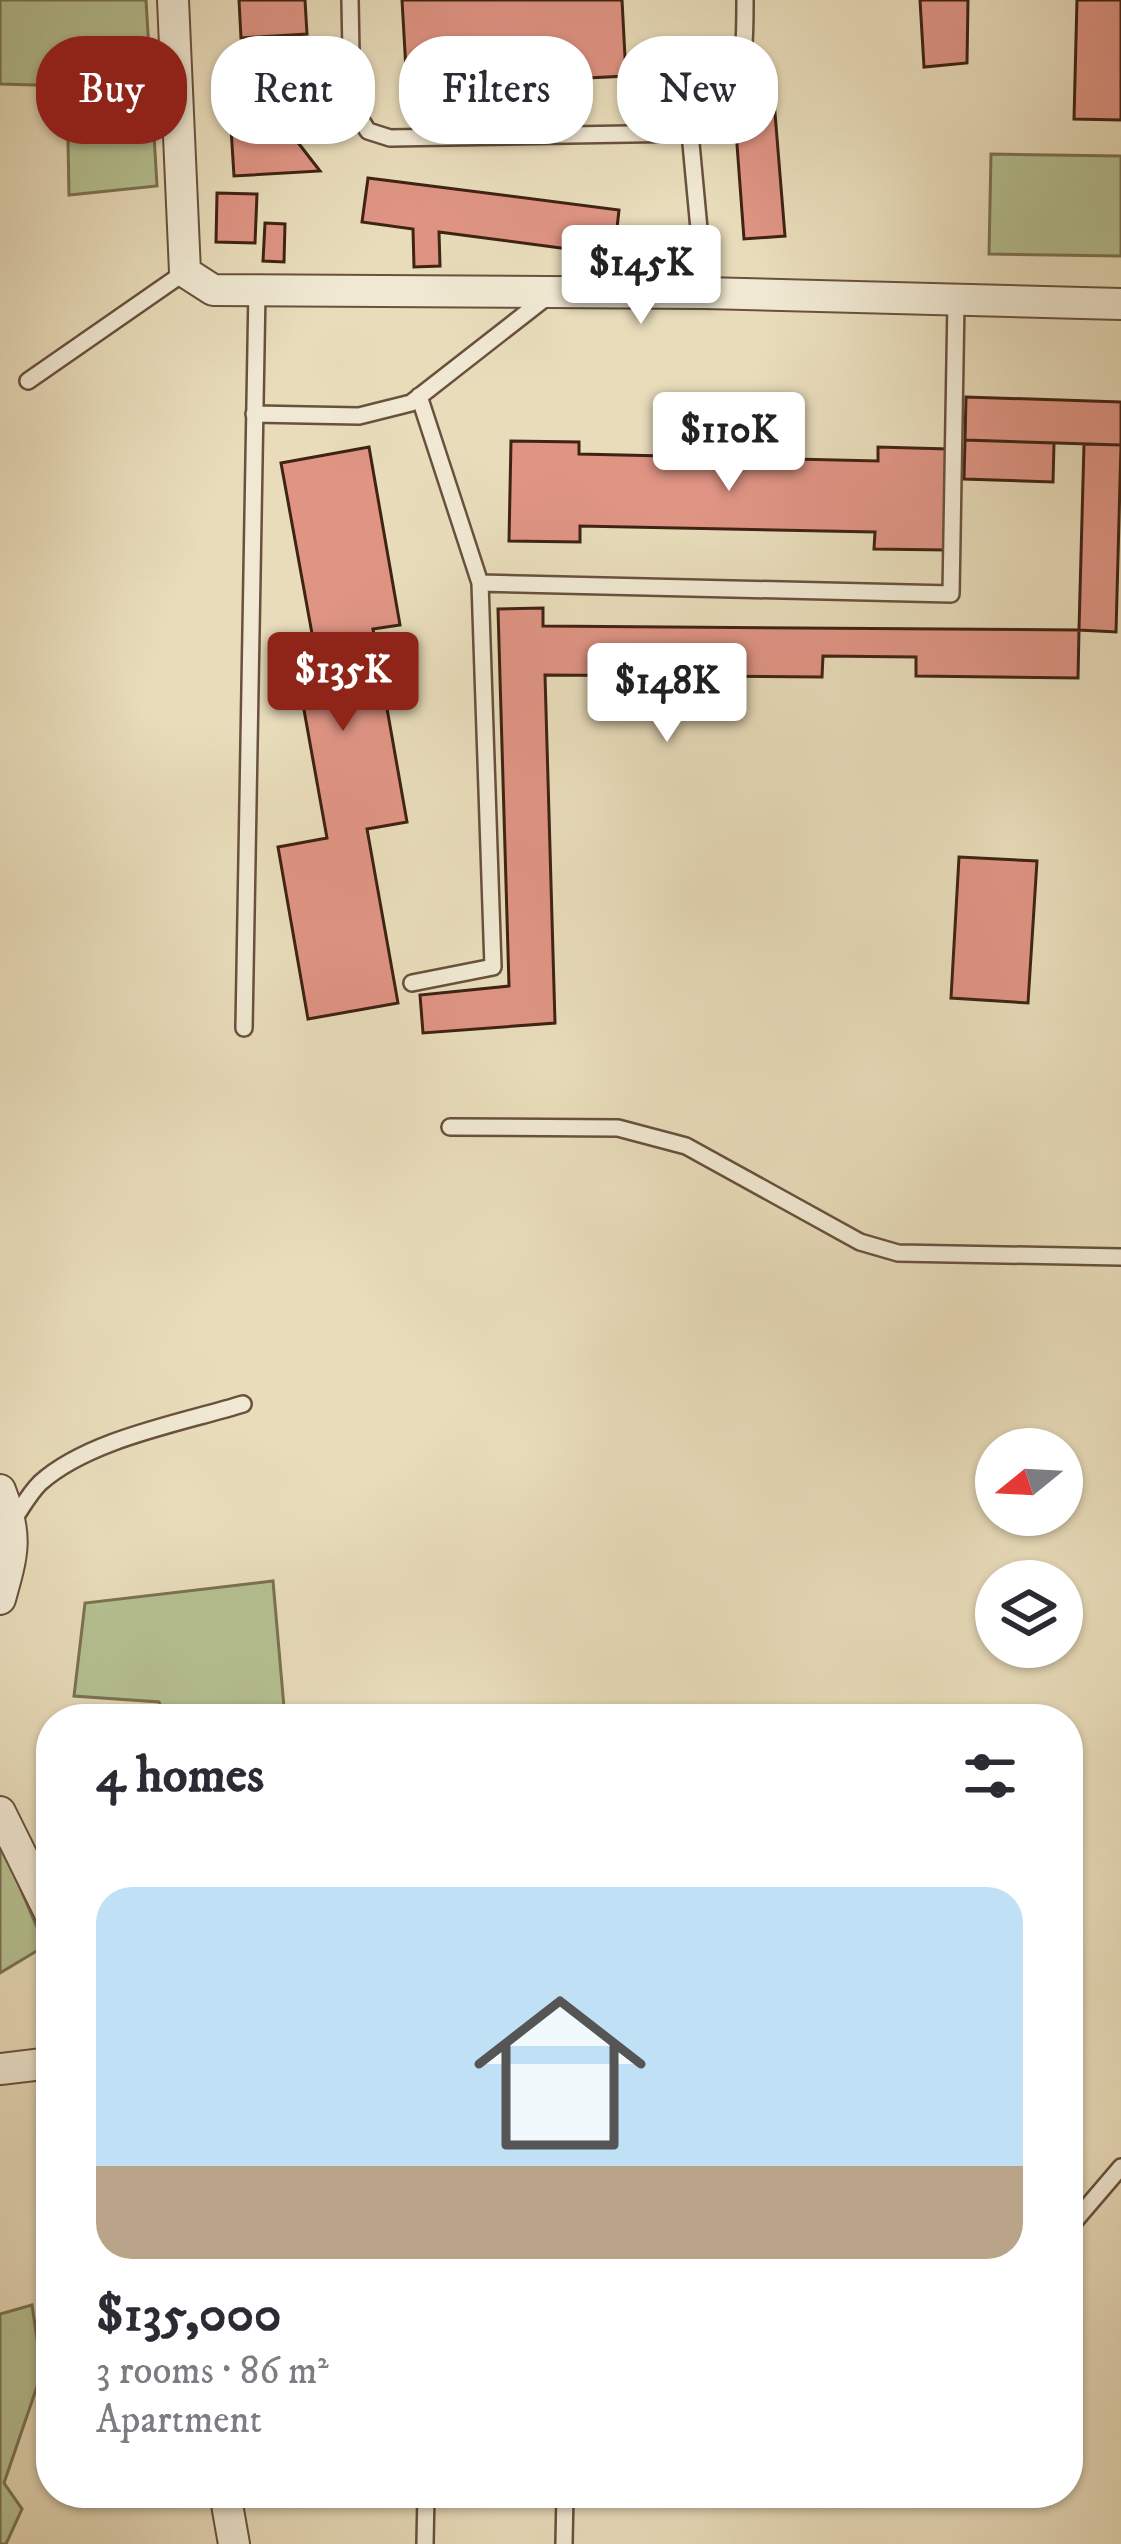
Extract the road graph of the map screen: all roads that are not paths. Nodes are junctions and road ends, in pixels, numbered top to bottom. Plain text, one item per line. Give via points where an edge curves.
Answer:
1 (173, 0) edge
2 (350, 0) edge
3 (745, 0) edge
4 (745, 36) edge
5 (617, 134) edge
6 (691, 144) edge
7 (184, 272) junction
8 (257, 290) junction
9 (705, 293) junction
10 (551, 295) junction
11 (956, 301) junction
12 (1121, 304) edge
13 (28, 381) dead end
14 (419, 397) junction
15 (254, 414) junction
16 (480, 583) junction
17 (412, 983) dead end
18 (244, 1028) dead end
19 (451, 1127) dead end
20 (1121, 1257) edge
21 (243, 1404) dead end
22 (0, 1490) edge
23 (12, 1522) junction
24 (0, 1598) edge
25 (0, 1813) edge
26 (36, 1885) edge
27 (36, 2065) edge
28 (0, 2069) edge
29 (1121, 2167) edge
30 (1083, 2211) edge
31 (228, 2508) edge
32 (426, 2508) edge
33 (565, 2508) edge
34 (234, 2544) edge
35 (425, 2544) edge
36 (564, 2544) edge

1 - 7 street
2 - 5 lane via 352,106 368,131 390,138
3 - 4 lane
6 - 9 lane
7 - 8 street via 213,290
7 - 13 lane
8 - 10 street
8 - 15 lane
9 - 10 street
9 - 11 street
10 - 14 lane
11 - 12 street
11 - 16 lane via 951,594
14 - 15 lane via 359,416
14 - 16 lane
15 - 18 lane
16 - 17 lane via 493,967
19 - 20 lane via 618,1128 686,1146 860,1242 898,1253
21 - 23 lane via 69,1463 39,1485
22 - 23 street
23 - 24 street via 14,1549
25 - 26 street
27 - 28 street
29 - 30 lane
31 - 34 street
32 - 35 lane
33 - 36 lane

